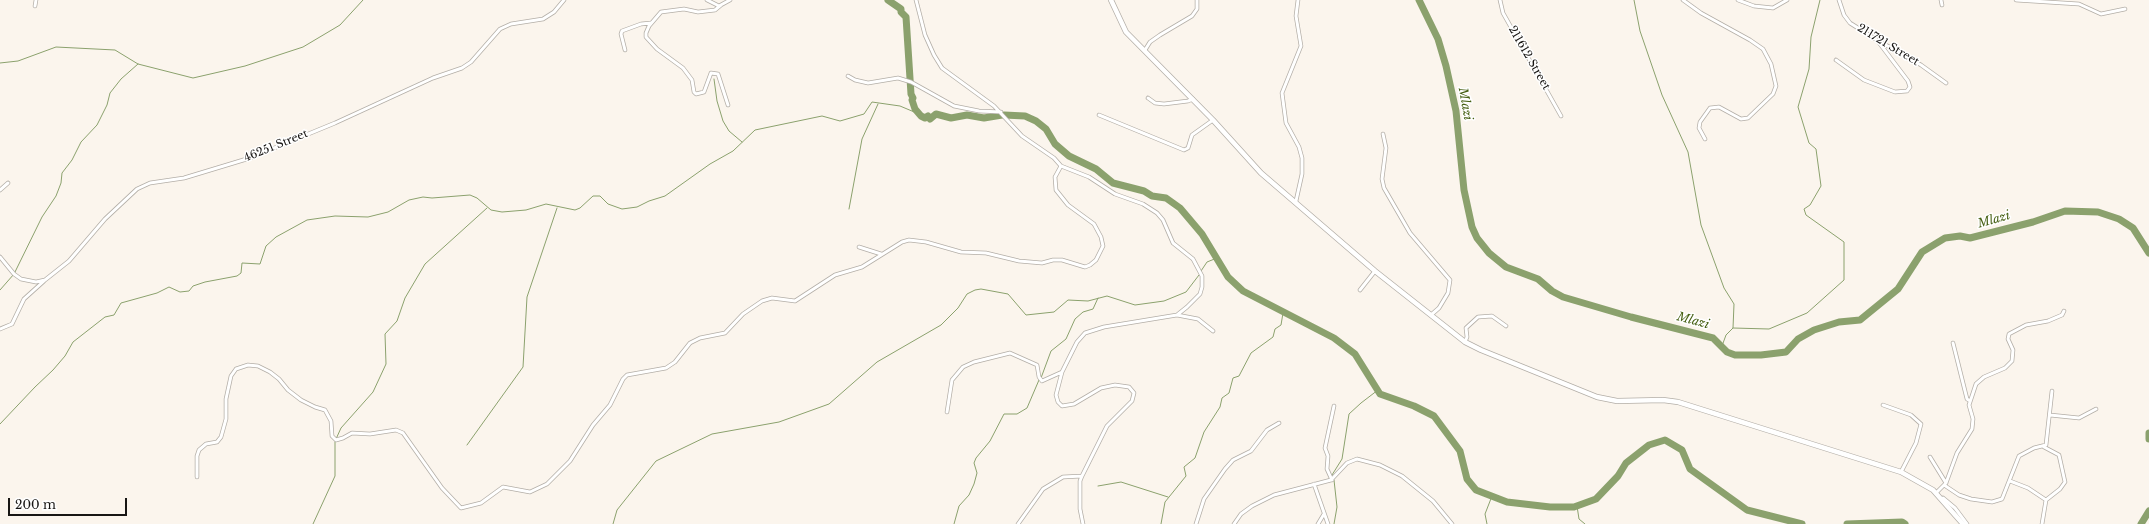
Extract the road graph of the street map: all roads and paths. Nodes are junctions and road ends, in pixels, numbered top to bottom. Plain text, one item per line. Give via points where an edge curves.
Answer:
1 (36, 0) edge
2 (564, 0) edge
3 (707, 0) edge
4 (730, 0) edge
5 (916, 0) edge
6 (1110, 0) edge
7 (1197, 0) edge
8 (1298, 0) edge
9 (1500, 0) edge
10 (1683, 0) edge
11 (1738, 0) edge
12 (1787, 0) edge
13 (1840, 0) edge
14 (1941, 0) edge
15 (2016, 0) edge
16 (721, 5) junction
17 (1942, 5) dead end
18 (35, 6) dead end
19 (2125, 9) dead end
20 (651, 24) junction
21 (1878, 40) junction
22 (625, 50) dead end
23 (1145, 50) junction
24 (1836, 60) dead end
25 (848, 76) dead end
26 (1946, 83) dead end
27 (1148, 98) dead end
28 (1193, 99) junction
29 (728, 104) dead end
30 (1001, 112) junction
31 (1099, 115) dead end
32 (1561, 116) dead end
33 (1213, 120) junction
34 (1383, 134) dead end
35 (1705, 139) dead end
36 (1061, 166) junction
37 (8, 183) dead end
38 (0, 190) edge
39 (1296, 201) junction
40 (859, 246) dead end
41 (881, 254) junction
42 (0, 257) edge
43 (1375, 271) junction
44 (45, 280) junction
45 (1360, 290) dead end
46 (2064, 311) dead end
47 (1177, 315) junction
48 (1431, 316) junction
49 (1506, 326) dead end
50 (0, 329) edge
51 (1213, 331) dead end
52 (1465, 342) junction
53 (1953, 342) dead end
54 (1062, 372) junction
55 (2052, 391) dead end
56 (1970, 401) junction
57 (1883, 405) dead end
58 (1334, 406) dead end
59 (2096, 409) dead end
60 (947, 412) dead end
61 (2050, 415) junction
62 (1280, 423) dead end
63 (2044, 447) junction
64 (1930, 457) dead end
65 (1901, 472) junction
66 (1082, 476) junction
67 (196, 477) dead end
68 (1332, 480) junction
69 (2010, 481) junction
70 (1314, 484) junction
71 (1944, 485) junction
72 (1938, 495) junction
73 (2046, 500) junction
74 (1324, 514) junction
75 (1450, 519) junction
76 (1018, 524) edge
77 (1083, 524) edge
78 (1196, 524) edge
79 (1234, 524) edge
80 (1318, 524) edge
81 (1328, 524) edge
82 (1449, 524) edge
83 (1452, 524) edge
84 (1962, 524) edge
85 (1967, 524) edge
86 (2042, 524) edge

1 - 18 street
2 - 44 street, 46251 Street via 543,19 503,28 462,68 433,78 250,158 184,178 150,183 137,189 69,261
3 - 16 street
4 - 16 street
5 - 30 street via 925,35 942,68
6 - 23 street via 1126,32
7 - 23 street via 1197,8 1192,16 1150,42
8 - 39 street via 1296,16 1301,46 1282,93 1288,128 1297,142 1302,158 1302,174
9 - 32 street, 211612 Street via 1503,13
10 - 35 street via 1763,49 1771,64 1776,89 1757,110 1744,119 1719,107 1710,108 1700,122 1699,128
11 - 12 street via 1754,6 1773,8
13 - 21 street, 211721 Street via 1847,19
14 - 17 street
15 - 19 street via 2079,4 2101,14
16 - 20 street via 715,10 698,12 684,9 661,12
20 - 22 street via 641,24 622,31
20 - 29 street via 646,37 657,49 683,68 692,80 694,92 700,95 704,92 710,76 713,72 716,73
21 - 24 street via 1908,81 1910,87 1907,92 1896,92 1864,80
21 - 26 street, 211721 Street
23 - 28 street
25 - 30 street via 868,83 898,78 954,106
27 - 28 street via 1155,103 1164,104
28 - 33 street
30 - 36 street via 1022,136 1054,158
31 - 33 street via 1184,150 1188,148 1192,135
33 - 39 street via 1261,173
34 - 48 street via 1386,154 1382,182 1386,193 1410,234 1450,280 1448,293
36 - 41 street via 1054,178 1056,190 1068,205 1094,224 1101,237 1103,246 1096,260 1090,265 1085,267 1062,260 1042,263 1019,261 909,240
36 - 47 street via 1089,177 1120,196 1143,204 1161,217 1173,243 1193,259 1203,280 1200,294
37 - 38 street
39 - 43 street
40 - 41 street
41 - 67 street via 857,268 835,275 795,301 772,298 762,301 743,314 725,333 690,343 675,362 666,368 627,375 623,378 610,405 570,460 551,480 530,492 504,487 481,503 461,508 442,488 403,433 396,430 370,434 352,433 336,440 332,436 328,412 311,405 288,390 280,379 270,372 258,366 248,365 236,369 231,376 226,399 227,415 221,437 217,442 206,444 199,450
42 - 44 street via 21,279 36,282
43 - 45 street
43 - 48 street
44 - 50 street, 46251 Street via 27,295 12,324
46 - 56 street via 2062,315 2048,321 2026,324 2011,331 2007,338 2012,350 2010,364 1997,373 1980,379
47 - 51 street via 1198,319
47 - 54 street via 1089,331 1079,340
48 - 52 street
49 - 52 street via 1492,316 1478,317 1466,328
52 - 65 street via 1597,397 1611,400 1678,402
53 - 56 street via 1967,399
54 - 60 street via 1042,381 1038,365 1010,353 974,362 963,367 952,380
54 - 66 street via 1056,395 1062,406 1074,404 1101,388 1115,385 1129,387 1134,393 1132,401 1116,415 1103,432
55 - 61 street
56 - 71 street via 1974,424 1956,453
57 - 65 street via 1911,415 1921,424 1916,444
58 - 68 street via 1325,448 1328,456 1327,469
59 - 61 street via 2079,418
61 - 63 street via 2048,439
62 - 78 street via 1267,430 1251,451 1233,460 1225,469 1204,499
63 - 69 street via 2038,446 2019,456
63 - 73 street via 2059,455 2064,482 2060,489
64 - 71 street
65 - 72 street
66 - 76 street via 1063,477 1043,489 1033,507
66 - 77 street via 1080,509
68 - 70 street
68 - 75 street via 1347,463 1354,460 1380,465 1402,476 1433,501
69 - 71 street via 2002,499 1992,502 1962,497
69 - 73 street via 2028,488
70 - 74 street
70 - 79 street via 1270,497 1245,511
71 - 72 street
72 - 84 street
72 - 85 street via 1955,508
73 - 86 street
74 - 80 street
74 - 81 street
75 - 82 street
75 - 83 street

